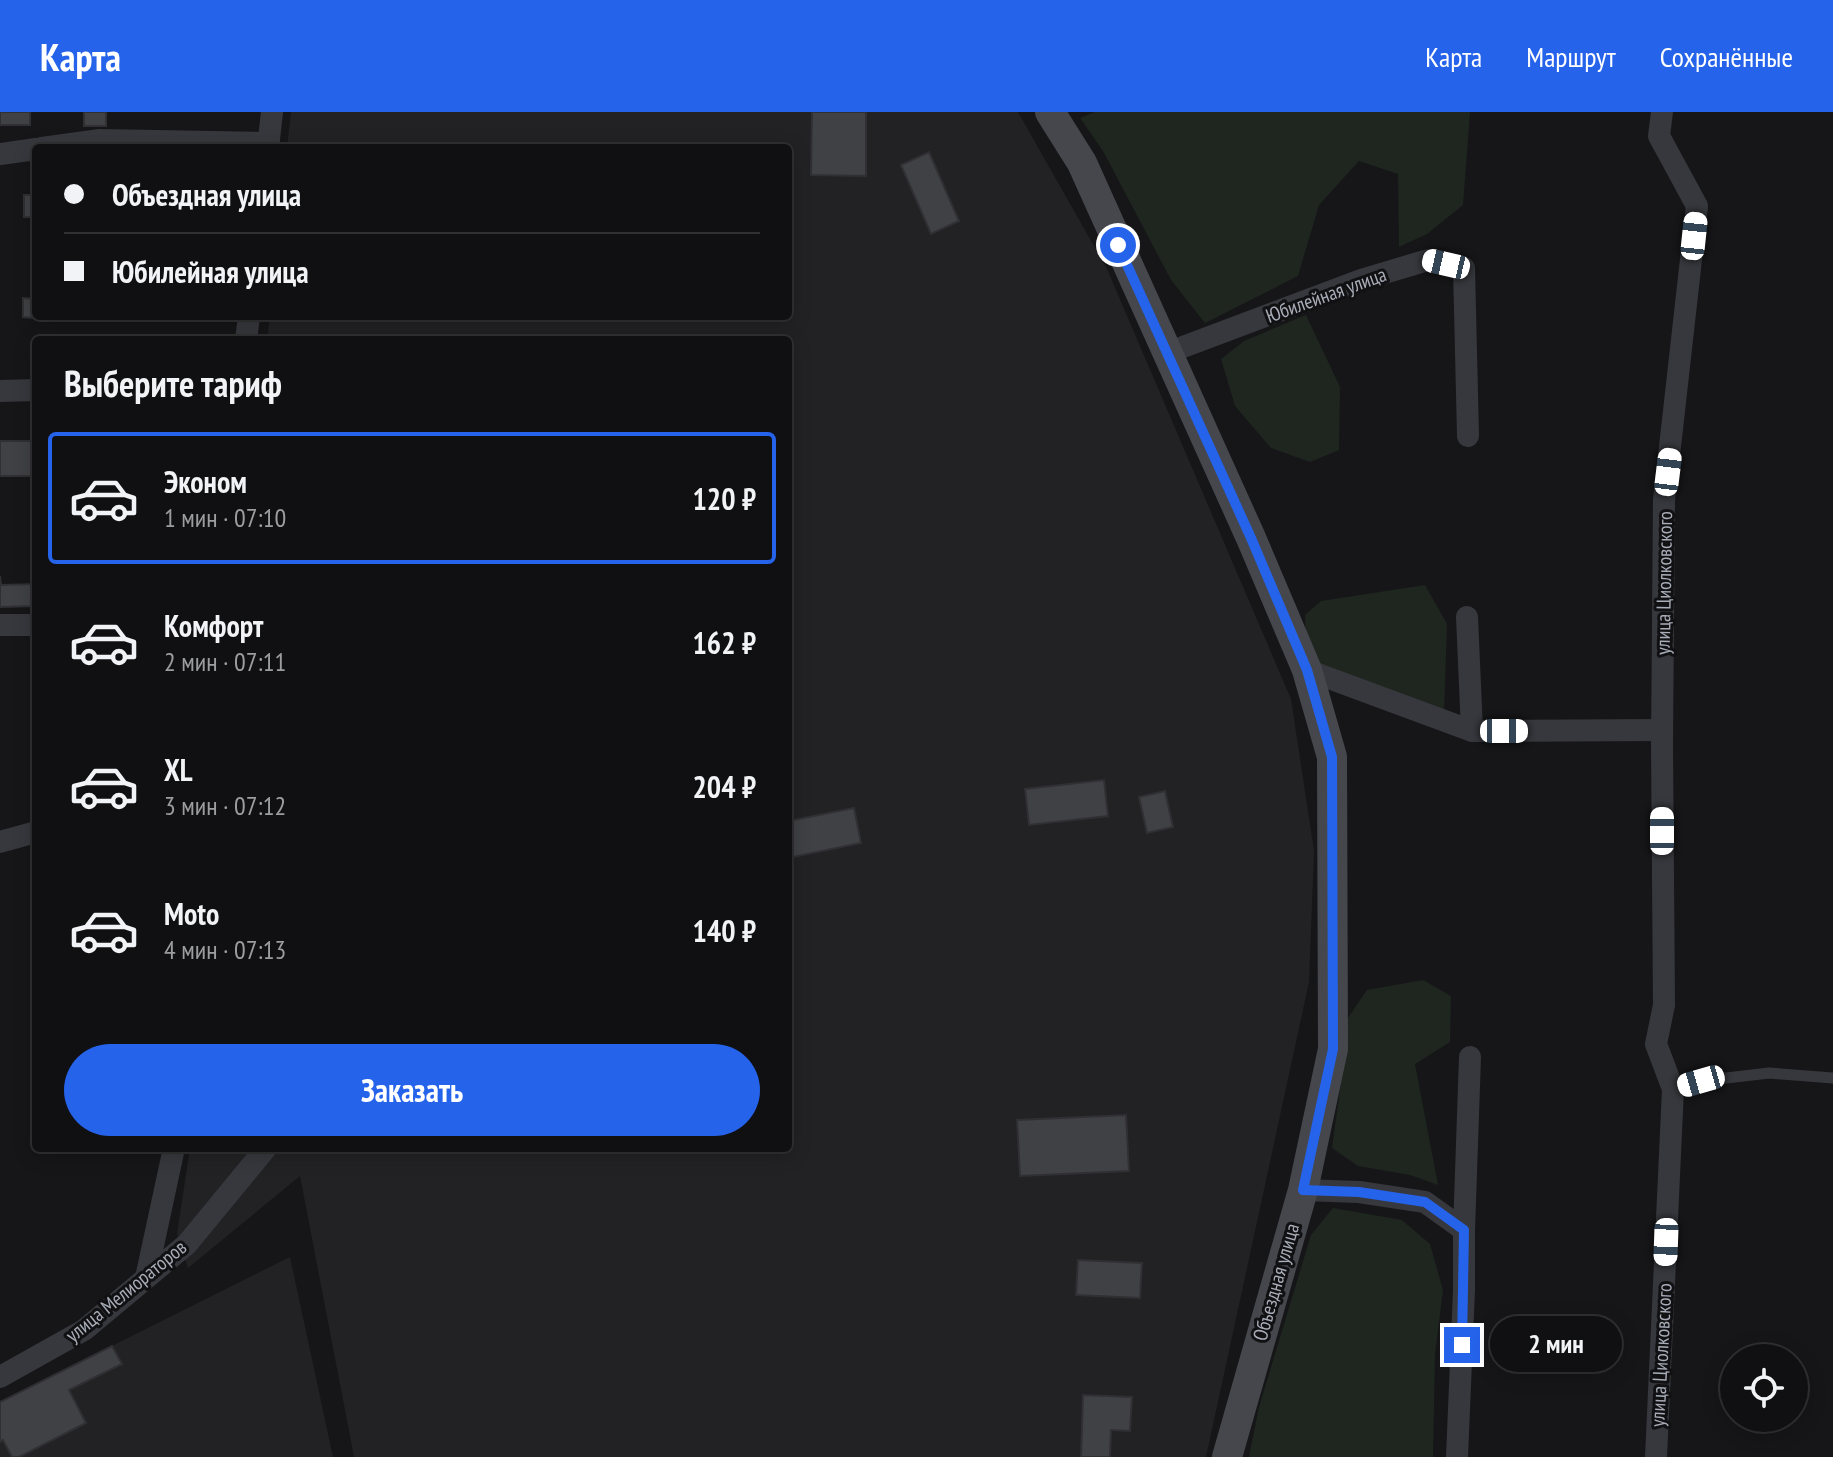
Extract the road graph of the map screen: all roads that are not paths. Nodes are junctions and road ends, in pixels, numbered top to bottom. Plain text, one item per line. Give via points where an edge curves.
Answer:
1 (272, 112) edge
2 (1050, 112) edge
3 (1662, 112) edge
4 (71, 144) edge
5 (234, 144) edge
6 (268, 144) edge
7 (32, 150) edge
8 (0, 154) edge
9 (1167, 353) junction
10 (32, 390) edge
11 (0, 391) edge
12 (1468, 436) dead end
13 (1467, 617) dead end
14 (0, 625) edge
15 (32, 625) edge
16 (1307, 670) junction
17 (1662, 730) junction
18 (1472, 731) junction
19 (32, 833) edge
20 (0, 842) edge
21 (1470, 1057) dead end
22 (1833, 1078) edge
23 (1673, 1089) junction
24 (173, 1152) edge
25 (263, 1152) edge
26 (1303, 1190) junction
27 (1464, 1230) junction
28 (146, 1278) junction
29 (0, 1377) edge
30 (1227, 1457) edge
31 (1457, 1457) edge
32 (1656, 1457) edge

1 - 6 street
2 - 9 main road, Объездная улица via 1082,163
3 - 17 street, улица Циолковского via 1659,136 1697,206 1664,500
4 - 5 street
7 - 8 street
9 - 12 street, Юбилейная улица via 1428,260 1464,268
9 - 16 main road, Объездная улица
10 - 11 street
13 - 18 street
14 - 15 street
16 - 18 street
16 - 26 main road, Объездная улица via 1332,757 1333,1049
17 - 18 street
17 - 23 street, улица Циолковского via 1664,1005 1656,1044
19 - 20 street
21 - 27 street
22 - 23 lane via 1769,1073
23 - 32 street, улица Циолковского
24 - 28 street
25 - 28 street, улица Мелиораторов via 187,1244
26 - 27 street via 1425,1202
26 - 30 main road, Объездная улица
27 - 31 street
28 - 29 street, улица Мелиораторов via 84,1330

